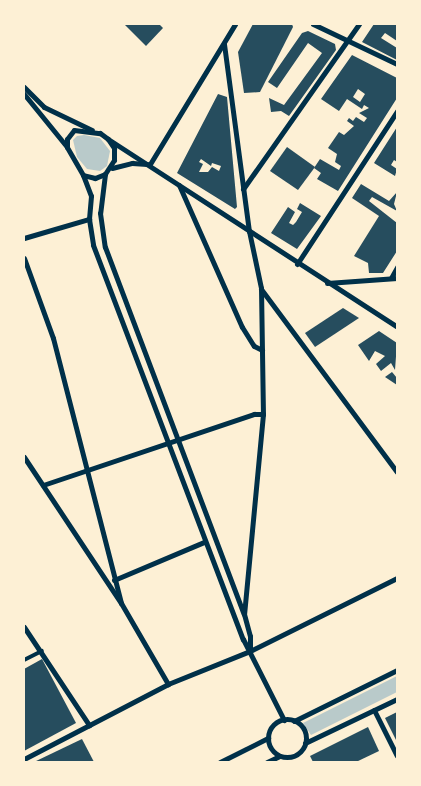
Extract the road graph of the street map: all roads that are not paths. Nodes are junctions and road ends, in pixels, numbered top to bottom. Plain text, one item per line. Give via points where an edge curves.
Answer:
1 (235, 24) edge
2 (312, 24) edge
3 (359, 24) edge
4 (348, 40) junction
5 (224, 44) junction
6 (397, 64) edge
7 (24, 88) edge
8 (24, 94) edge
9 (397, 111) edge
10 (100, 133) junction
11 (108, 139) junction
12 (67, 147) junction
13 (150, 164) junction
14 (112, 168) junction
15 (105, 174) junction
16 (83, 175) junction
17 (179, 184) junction
18 (243, 190) junction
19 (89, 218) junction
20 (248, 231) junction
21 (24, 238) edge
22 (24, 258) edge
23 (297, 264) junction
24 (397, 267) edge
25 (391, 278) junction
26 (397, 278) edge
27 (327, 283) junction
28 (261, 288) junction
29 (397, 327) edge
30 (262, 350) junction
31 (263, 414) junction
32 (178, 440) junction
33 (168, 442) junction
34 (24, 457) edge
35 (88, 471) junction
36 (397, 472) edge
37 (43, 485) junction
38 (204, 542) junction
39 (397, 578) edge
40 (114, 580) junction
41 (120, 603) junction
42 (244, 614) junction
43 (24, 627) edge
44 (42, 651) junction
45 (250, 651) junction
46 (24, 660) edge
47 (397, 670) edge
48 (168, 684) junction
49 (397, 699) edge
50 (374, 710) junction
51 (284, 720) junction
52 (294, 721) junction
53 (89, 725) junction
54 (268, 738) junction
55 (305, 743) junction
56 (280, 756) junction
57 (295, 756) junction
58 (397, 756) edge
59 (24, 759) edge
60 (220, 762) edge
61 (267, 762) edge
62 (298, 762) edge

1 - 5 street
2 - 4 street
3 - 4 street
4 - 6 street
4 - 18 street
5 - 13 street
5 - 18 street
7 - 10 street via 44,107
8 - 12 street
9 - 23 street
10 - 11 street
10 - 12 street via 74,130 67,139
11 - 13 street
11 - 14 street via 114,152
12 - 16 street
13 - 14 street via 132,163
13 - 17 street
14 - 15 street
15 - 16 street via 95,178
15 - 32 street via 100,213 105,247
16 - 19 street via 91,196
17 - 20 street
17 - 30 street via 242,327 254,346
18 - 20 street
19 - 21 street
19 - 33 street via 93,245
20 - 23 street
20 - 28 street
22 - 35 street via 53,338
23 - 27 street
24 - 25 street
25 - 26 street
25 - 27 street
27 - 29 street
28 - 30 street
28 - 36 street
30 - 31 street
31 - 32 street via 254,414
31 - 42 street
32 - 33 street
32 - 42 street
33 - 35 street
33 - 38 street
34 - 37 street
35 - 37 street
35 - 40 street
37 - 41 street
38 - 40 street
38 - 45 street
39 - 45 street
40 - 41 street
41 - 48 street
42 - 45 street
43 - 44 street
44 - 46 street
44 - 53 street
45 - 48 street
45 - 51 street
47 - 52 street
48 - 53 street
49 - 50 street
50 - 55 street
50 - 58 street
51 - 52 street
51 - 54 street via 272,727
52 - 55 street via 305,732
53 - 59 street
54 - 56 street via 271,749
54 - 60 street
55 - 57 street
56 - 57 street
56 - 61 street
57 - 62 street

